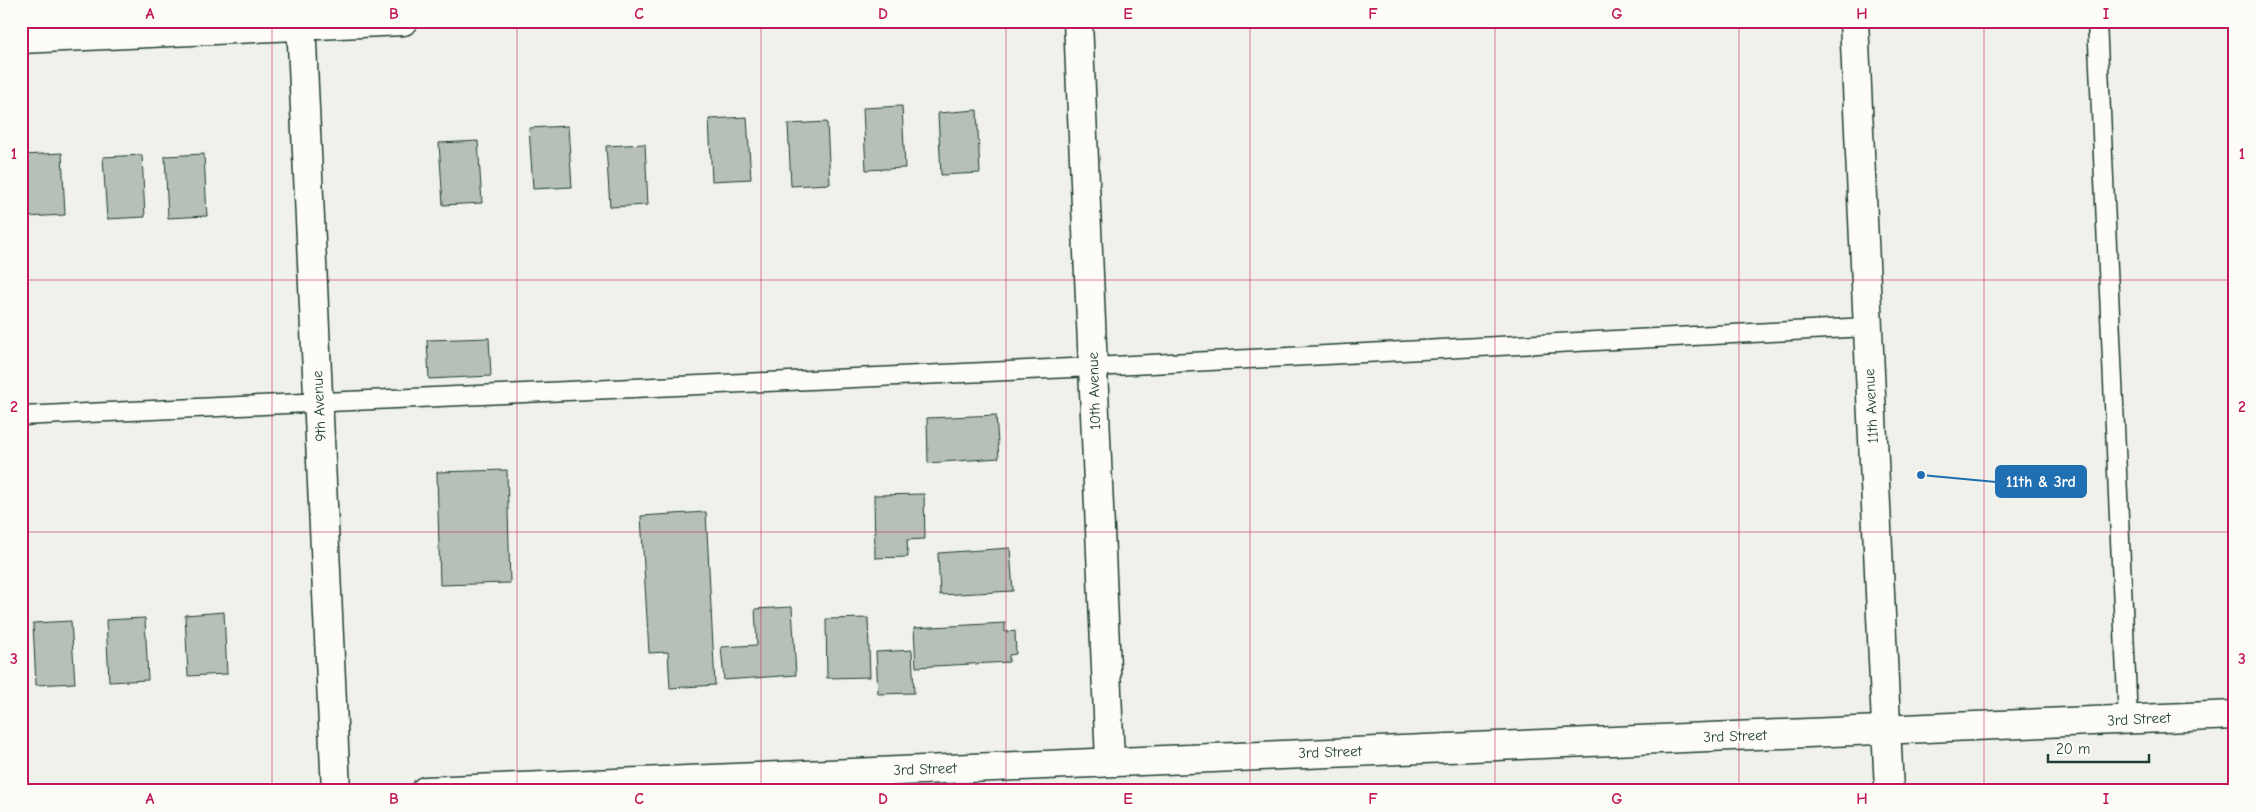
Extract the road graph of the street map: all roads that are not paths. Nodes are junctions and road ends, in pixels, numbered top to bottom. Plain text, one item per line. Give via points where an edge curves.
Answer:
1 (403, 21) edge
2 (1078, 21) edge
3 (1854, 21) edge
4 (2096, 21) edge
5 (301, 24) edge
6 (21, 39) edge
7 (1867, 327) junction
8 (1093, 367) junction
9 (318, 402) junction
10 (21, 416) edge
11 (2235, 715) edge
12 (2128, 720) junction
13 (1886, 730) junction
14 (1110, 761) junction
15 (336, 791) edge
16 (425, 791) edge
17 (1889, 791) edge

1 - 5 street
2 - 8 street, 10th Avenue
3 - 7 street, 11th Avenue
4 - 12 lane
5 - 6 street
5 - 9 street, 9th Avenue
7 - 8 lane
7 - 13 street, 11th Avenue
8 - 9 lane
8 - 14 street, 10th Avenue
9 - 10 lane
9 - 15 street, 9th Avenue
11 - 12 street, 3rd Street
12 - 13 street, 3rd Street
13 - 14 street, 3rd Street
13 - 17 street, 11th Avenue
14 - 16 street, 3rd Street

